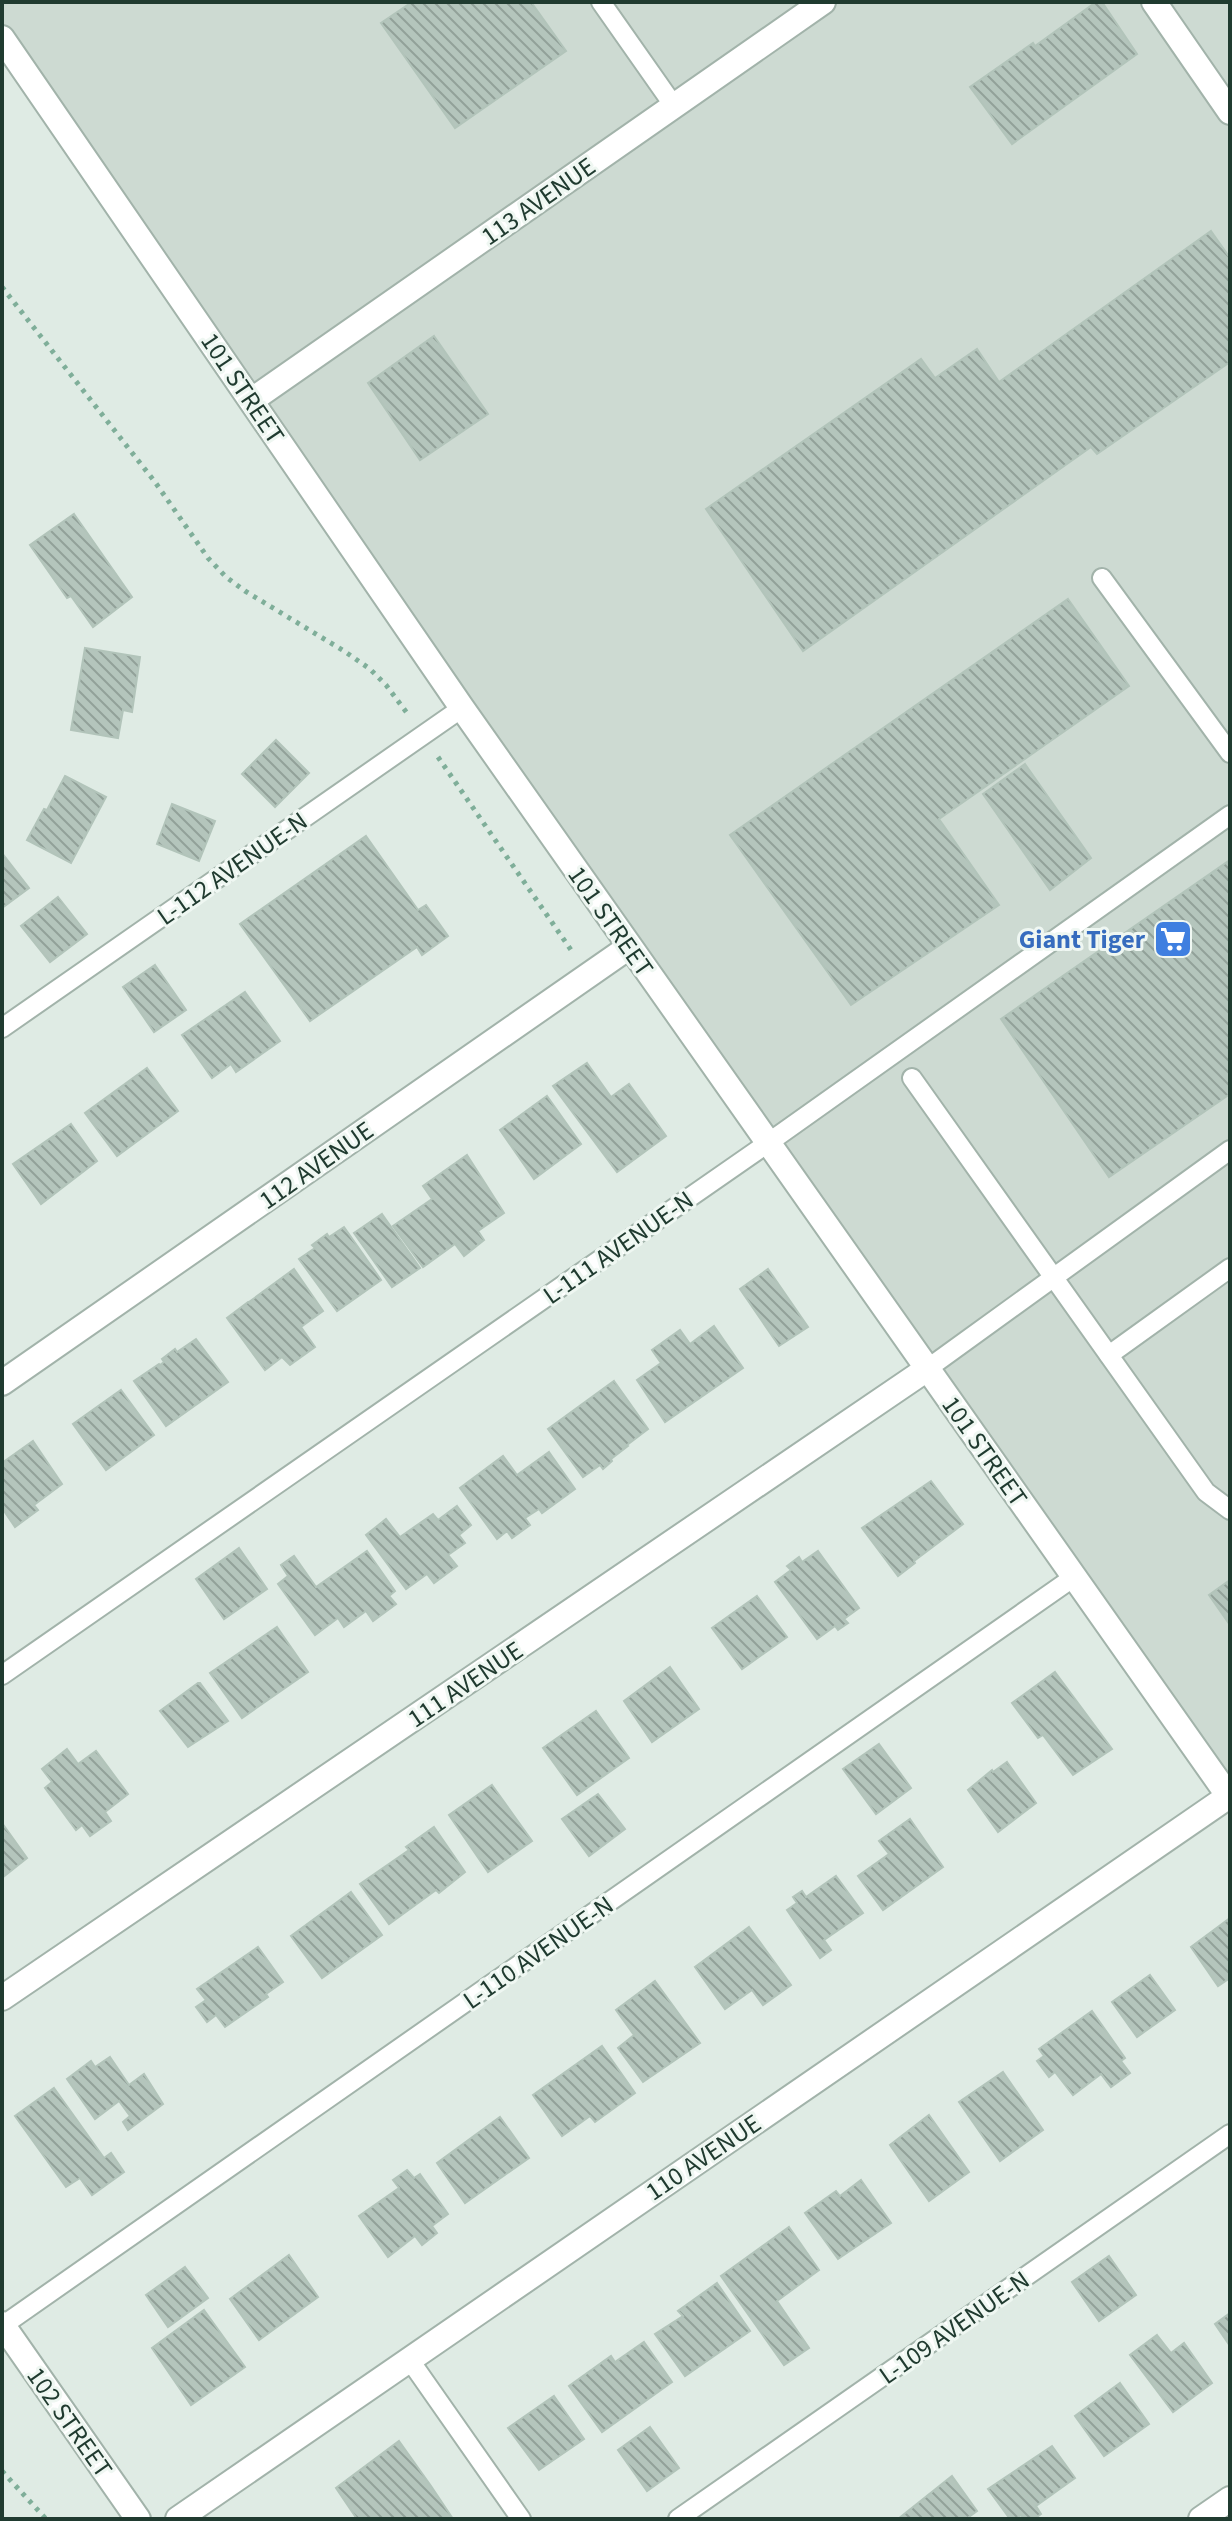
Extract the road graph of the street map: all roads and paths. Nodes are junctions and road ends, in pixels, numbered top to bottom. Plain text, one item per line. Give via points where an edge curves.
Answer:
1 (601, 2) edge
2 (823, 2) edge
3 (1154, 2) edge
4 (2, 38) edge
5 (674, 106) junction
6 (1230, 112) edge
7 (2, 287) edge
8 (252, 400) junction
9 (1102, 578) dead end
10 (462, 708) junction
11 (423, 735) junction
12 (1230, 753) edge
13 (1230, 815) edge
14 (629, 947) junction
15 (590, 974) junction
16 (2, 1028) edge
17 (912, 1078) dead end
18 (768, 1143) junction
19 (1228, 1157) edge
20 (1230, 1268) edge
21 (1054, 1278) junction
22 (1109, 1355) junction
23 (927, 1369) junction
24 (2, 1383) edge
25 (1230, 1510) edge
26 (1074, 1577) junction
27 (2, 1675) edge
28 (1229, 1797) edge
29 (2, 1998) edge
30 (1230, 2134) edge
31 (2, 2325) edge
32 (409, 2359) junction
33 (2, 2471) edge
34 (1230, 2499) edge
35 (46, 2519) edge
36 (138, 2519) edge
37 (178, 2519) edge
38 (521, 2519) edge
39 (678, 2519) edge
40 (1201, 2519) edge

1 - 5 lane
2 - 5 street, 113 AVENUE
3 - 6 street
4 - 8 street, 101 STREET
5 - 8 street, 113 AVENUE
7 - 11 path via 208,558 245,591 370,669
8 - 10 street, 101 STREET
9 - 12 lane
10 - 11 lane, L-112 AVENUE-N
10 - 14 street, 101 STREET
11 - 15 path
11 - 16 lane, L-112 AVENUE-N
13 - 18 lane, L-111 AVENUE-N
14 - 15 street, 112 AVENUE
14 - 18 street, 101 STREET
15 - 24 street, 112 AVENUE
17 - 21 lane
18 - 23 street, 101 STREET
18 - 27 lane, L-111 AVENUE-N
19 - 21 lane
20 - 22 lane
21 - 22 lane
21 - 23 lane
22 - 25 lane via 1206,1492
23 - 26 street, 101 STREET
23 - 29 street, 111 AVENUE
26 - 28 street, 101 STREET
26 - 31 lane, L-110 AVENUE-N
28 - 32 street, 110 AVENUE
30 - 39 lane, L-109 AVENUE-N
31 - 36 street, 102 STREET
32 - 37 street, 110 AVENUE
32 - 38 lane
33 - 35 path
34 - 40 street

